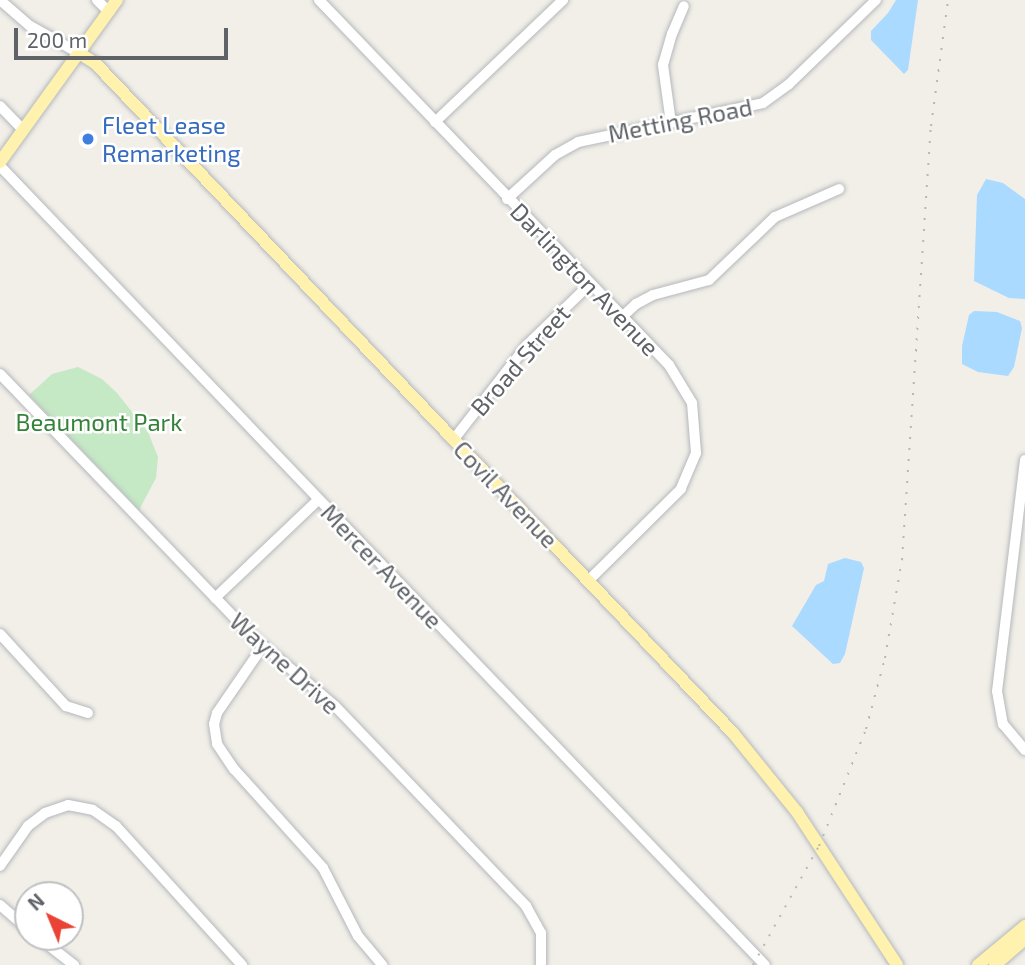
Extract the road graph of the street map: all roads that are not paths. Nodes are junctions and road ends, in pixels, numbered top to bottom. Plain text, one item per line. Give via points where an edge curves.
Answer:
1 (0, 0) edge
2 (97, 0) edge
3 (117, 0) edge
4 (319, 0) edge
5 (564, 0) edge
6 (876, 0) edge
7 (684, 6) dead end
8 (109, 12) junction
9 (79, 52) junction
10 (0, 106) edge
11 (435, 122) junction
12 (671, 123) junction
13 (23, 130) junction
14 (0, 164) edge
15 (839, 189) dead end
16 (508, 198) junction
17 (590, 284) junction
18 (622, 317) junction
19 (0, 374) edge
20 (454, 439) junction
21 (1025, 460) edge
22 (318, 500) junction
23 (1020, 540) edge
24 (588, 581) junction
25 (215, 598) junction
26 (0, 635) edge
27 (263, 646) junction
28 (88, 713) dead end
29 (1025, 750) edge
30 (0, 866) edge
31 (0, 905) edge
32 (14, 917) edge
33 (1025, 926) edge
34 (1025, 939) edge
35 (56, 951) edge
36 (74, 965) edge
37 (242, 965) edge
38 (382, 965) edge
39 (541, 965) edge
40 (765, 965) edge
41 (897, 965) edge
42 (978, 965) edge
43 (995, 965) edge

1 - 9 street via 30,26
2 - 8 street
3 - 8 main road
4 - 11 street, Darlington Avenue
5 - 11 street
6 - 12 street, Metting Road via 769,100 748,109
7 - 12 street via 663,65
8 - 9 main road
9 - 13 main road
9 - 20 main road, Covil Avenue
10 - 13 street
11 - 16 street, Darlington Avenue
12 - 16 street, Metting Road via 599,136 567,147
13 - 14 main road
14 - 22 street, Mercer Avenue
15 - 18 street via 775,217 709,280 653,295
16 - 17 street, Darlington Avenue
17 - 18 street, Darlington Avenue
17 - 20 street, Broad Street via 527,345
18 - 24 street, Darlington Avenue via 684,386 692,403 696,453 681,489 666,507
19 - 25 street, Wayne Drive
20 - 24 main road, Covil Avenue
21 - 23 street
22 - 25 street
22 - 40 street, Mercer Avenue
23 - 29 street via 997,701 1003,724
24 - 41 main road, Covil Avenue via 767,773
25 - 27 street, Wayne Drive
26 - 28 street via 66,706
27 - 38 street via 217,713 217,744 323,868 358,936
27 - 39 street, Wayne Drive via 335,706 526,906 541,933
30 - 37 street via 28,826 50,810 82,806 104,816
31 - 32 street
33 - 42 main road
34 - 43 main road
35 - 36 street

